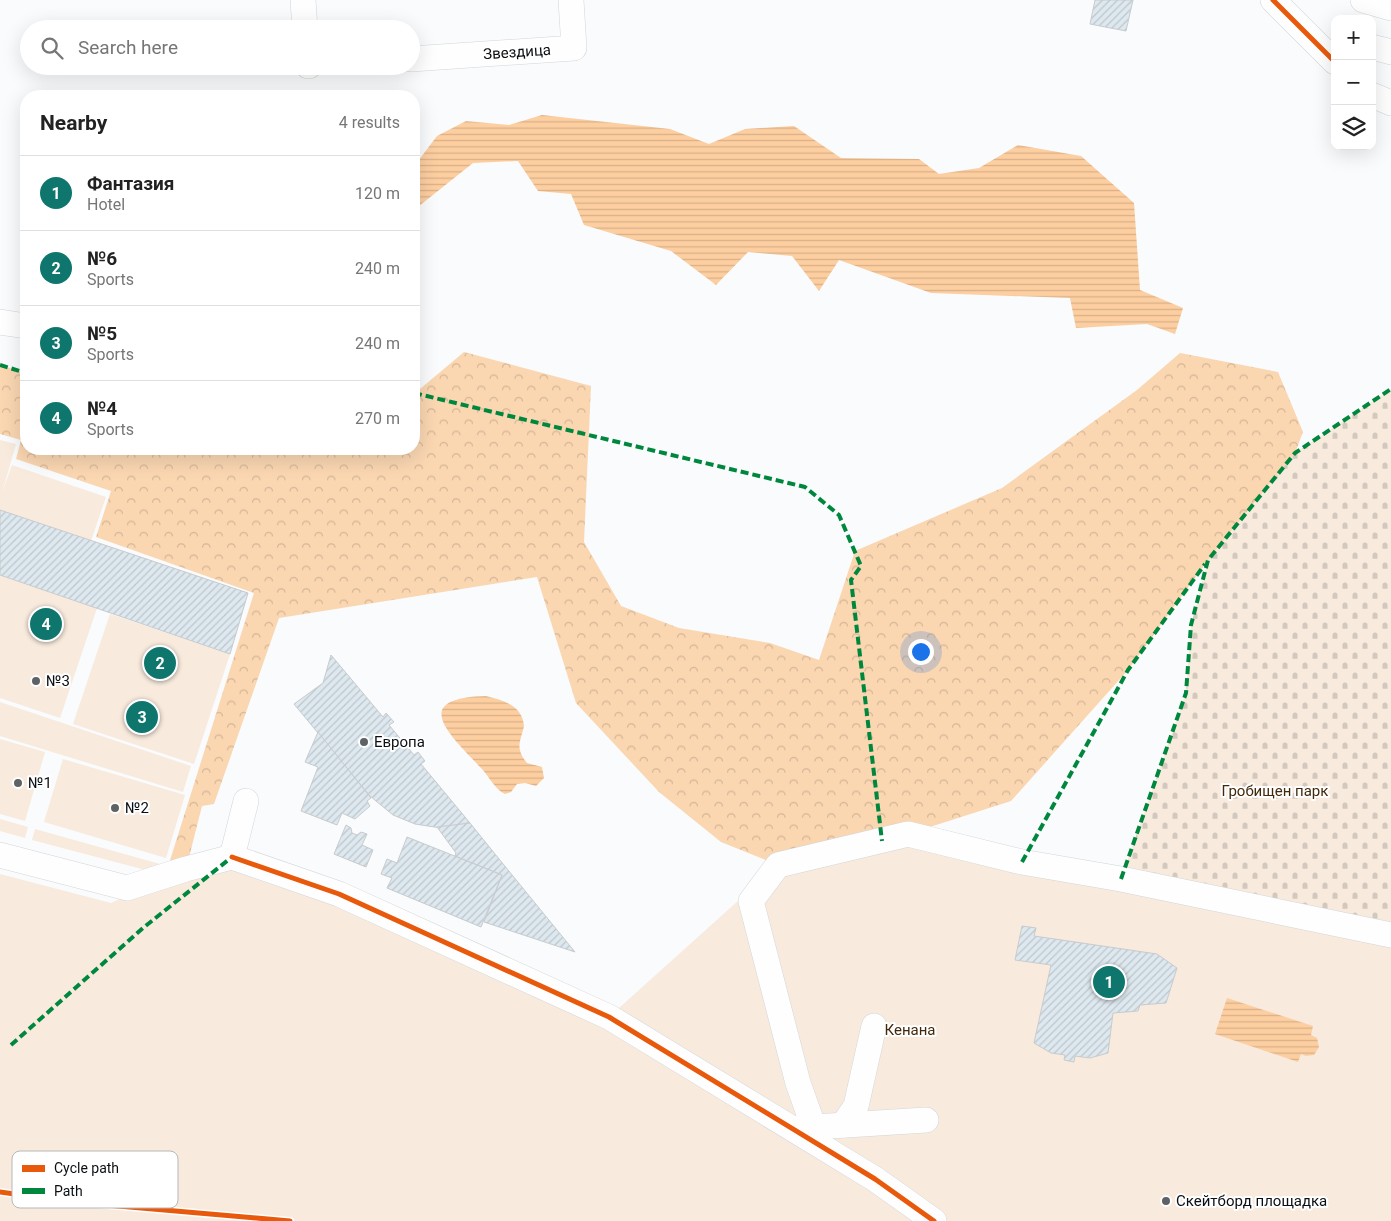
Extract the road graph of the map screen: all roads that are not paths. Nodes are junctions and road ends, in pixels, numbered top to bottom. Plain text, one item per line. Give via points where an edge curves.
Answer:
1 (303, 0) edge
2 (571, 0) edge
3 (1273, 0) edge
4 (1363, 0) edge
5 (1391, 8) edge
6 (304, 20) edge
7 (1301, 28) junction
8 (1331, 36) edge
9 (1376, 48) edge
10 (1391, 52) edge
11 (420, 58) edge
12 (1333, 60) edge
13 (1376, 97) edge
14 (1391, 103) edge
15 (0, 322) edge
16 (20, 325) edge
17 (246, 801) dead end
18 (0, 855) edge
19 (232, 857) junction
20 (1391, 935) edge
21 (874, 1026) dead end
22 (926, 1120) dead end
23 (843, 1125) junction
24 (803, 1128) junction
25 (934, 1221) edge

1 - 6 street
2 - 11 street, Звездица via 574,48
3 - 7 street
4 - 5 street
7 - 8 street
7 - 12 street
9 - 10 street
13 - 14 street
15 - 16 street
17 - 19 street
18 - 19 street via 127,888
19 - 24 street via 339,894 609,1018
20 - 24 street via 1122,879 1022,862 908,834 778,865 751,901 798,1083
21 - 23 street via 856,1106
22 - 23 street
23 - 24 street
24 - 25 street

